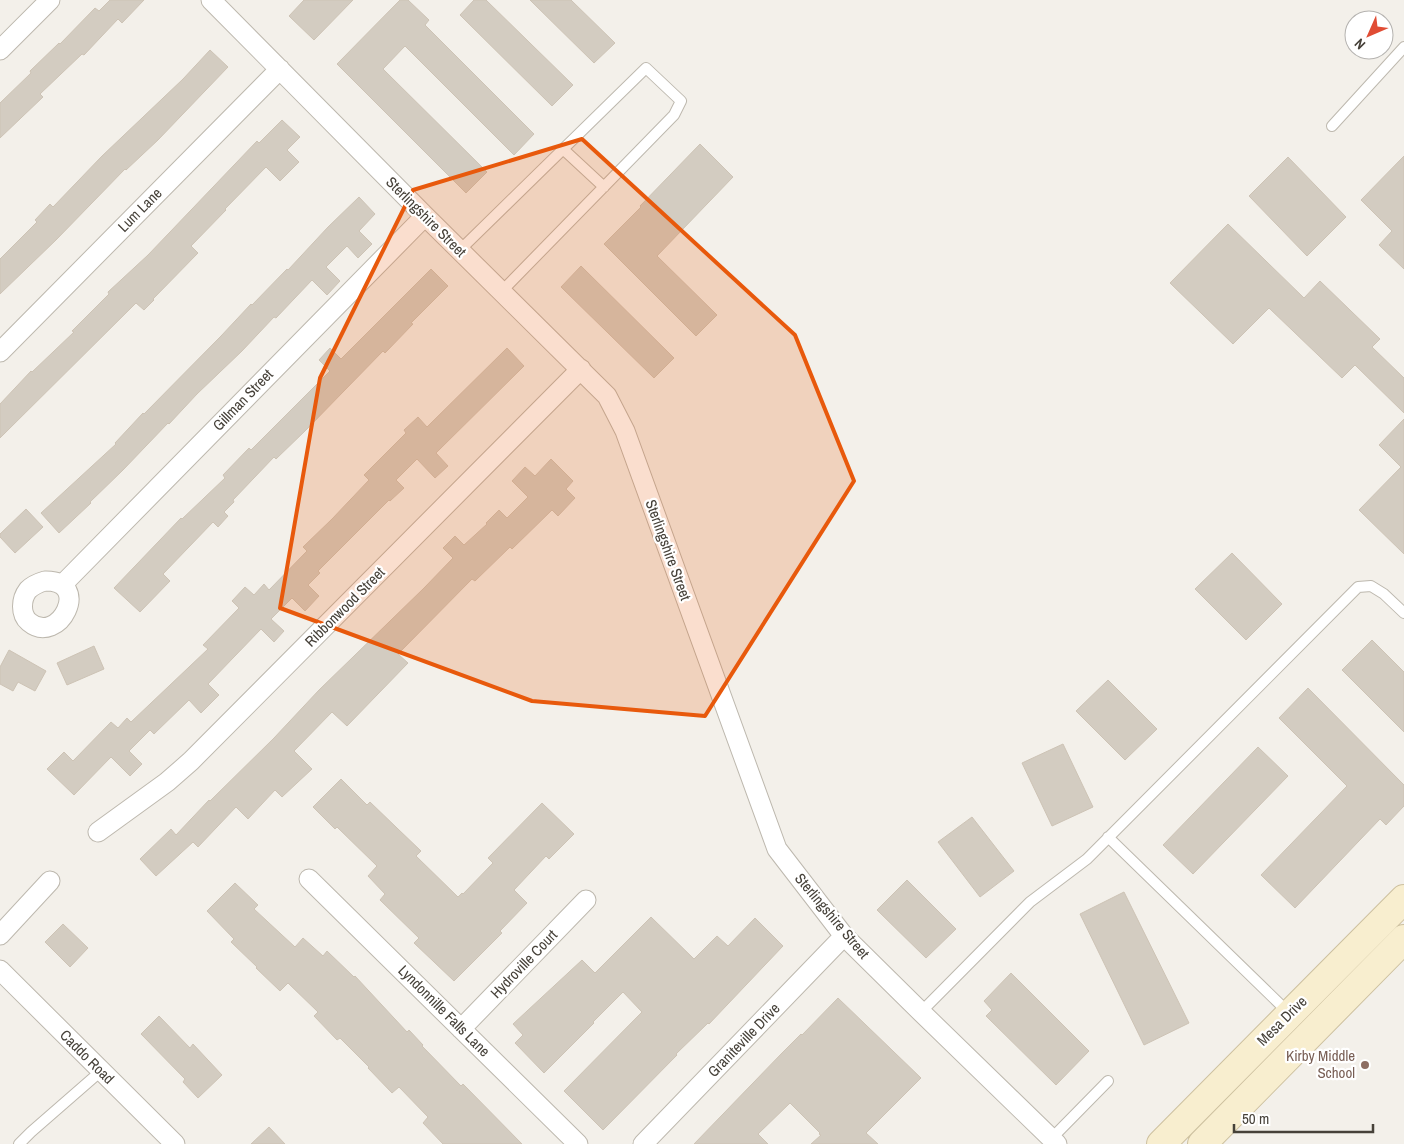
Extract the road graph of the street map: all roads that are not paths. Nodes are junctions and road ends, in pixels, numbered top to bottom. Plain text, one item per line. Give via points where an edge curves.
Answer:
1 (50, 0) edge
2 (211, 0) edge
3 (1404, 47) edge
4 (0, 50) edge
5 (280, 69) junction
6 (1332, 126) dead end
7 (563, 149) junction
8 (604, 187) junction
9 (425, 216) junction
10 (460, 250) junction
11 (502, 291) junction
12 (0, 352) edge
13 (581, 369) junction
14 (62, 585) dead end
15 (1404, 613) edge
16 (98, 832) dead end
17 (1108, 837) junction
18 (309, 879) dead end
19 (50, 881) dead end
20 (1404, 899) edge
21 (586, 900) dead end
22 (1380, 922) junction
23 (0, 936) edge
24 (844, 936) junction
25 (1403, 942) edge
26 (0, 970) edge
27 (920, 1012) junction
28 (1290, 1014) junction
29 (461, 1029) junction
30 (101, 1071) junction
31 (1108, 1081) dead end
32 (1054, 1142) edge
33 (1210, 1142) edge
34 (18, 1144) edge
35 (175, 1144) edge
36 (578, 1144) edge
37 (643, 1144) edge
38 (1161, 1144) edge

1 - 4 street
2 - 5 street, Sterlingshire Street
3 - 6 lane
5 - 9 street, Sterlingshire Street
5 - 12 street, Lum Lane
7 - 8 lane
7 - 8 lane via 646,68 680,101 674,115
7 - 10 lane
8 - 11 lane
9 - 10 street, Sterlingshire Street
9 - 14 street, Gillman Street
10 - 11 street, Sterlingshire Street
11 - 13 street, Sterlingshire Street
13 - 16 street, Ribbonwood Street via 191,761
13 - 24 street, Sterlingshire Street via 607,396 625,431 776,848
15 - 17 lane via 1370,586 1358,587
17 - 27 lane via 1086,859 1030,902
17 - 28 lane
18 - 29 street, Lyndonnille Falls Lane
19 - 23 street
20 - 22 main road, Mesa Drive
21 - 29 street, Hydroville Court
22 - 25 main road
22 - 28 main road, Mesa Drive
24 - 27 street, Sterlingshire Street
24 - 37 street, Graniteville Drive
25 - 33 main road, Mesa Drive
26 - 30 street, Caddo Road
27 - 32 street, Sterlingshire Street
28 - 38 main road, Mesa Drive
29 - 36 street, Lyndonnille Falls Lane
30 - 34 lane
30 - 35 street, Caddo Road
31 - 32 lane

